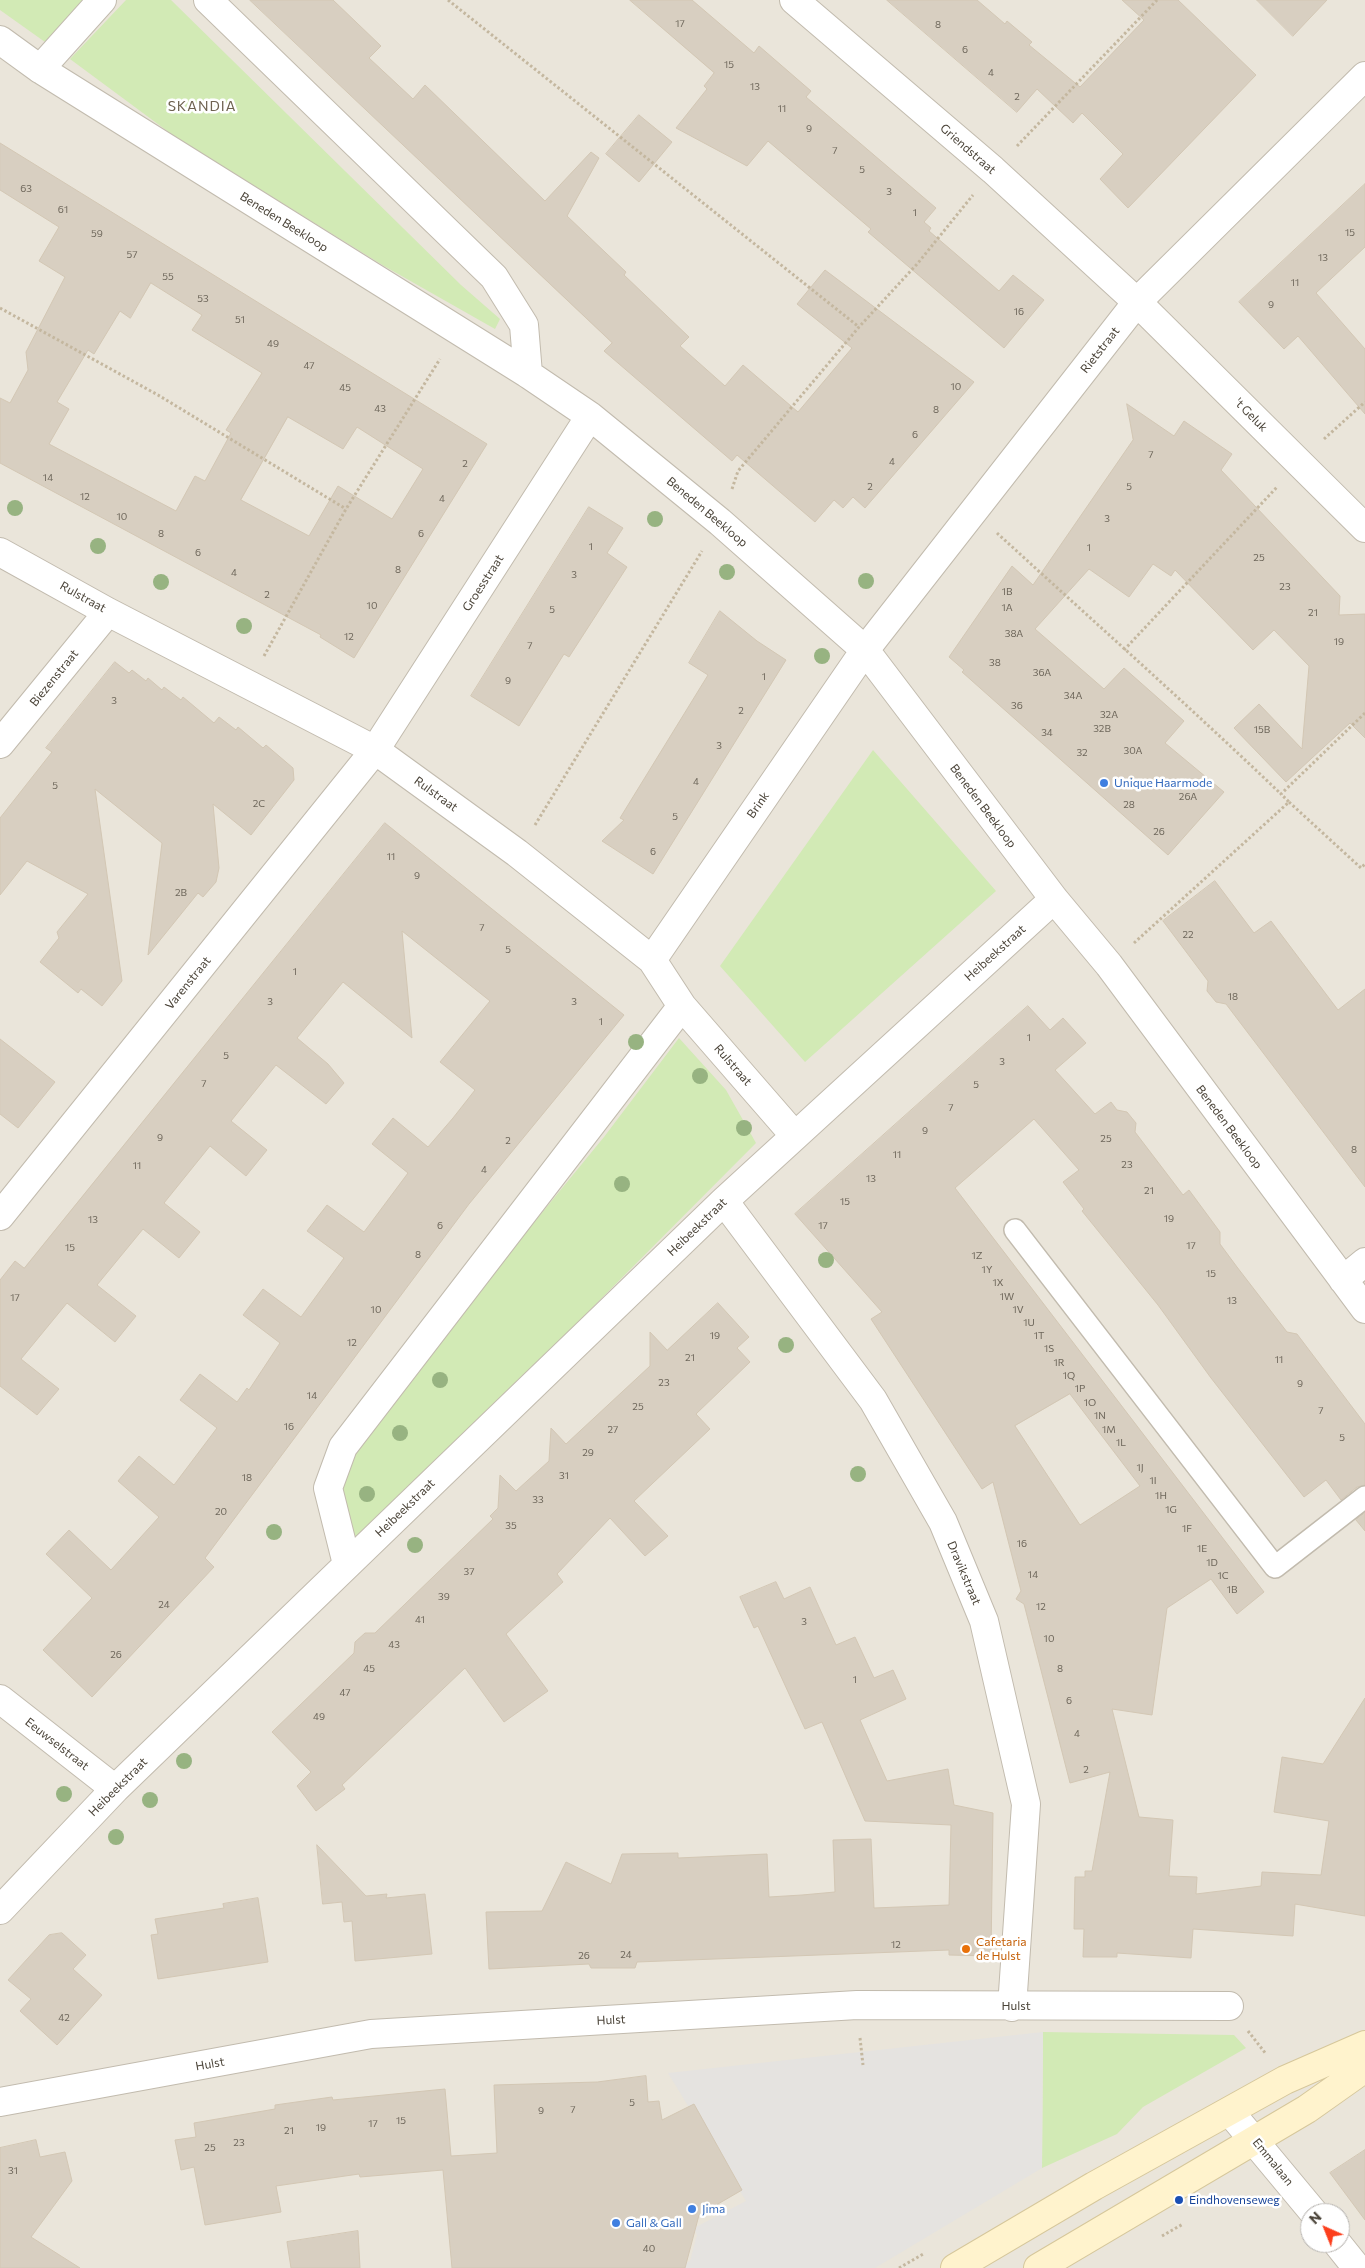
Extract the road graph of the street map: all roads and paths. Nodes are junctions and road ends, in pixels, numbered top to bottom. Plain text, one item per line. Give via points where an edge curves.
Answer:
1 (102, 0) edge
2 (208, 0) edge
3 (448, 0) edge
4 (794, 0) edge
5 (1157, 0) edge
6 (0, 40) edge
7 (40, 70) junction
8 (1365, 76) edge
9 (993, 170) junction
10 (1137, 302) junction
11 (0, 308) edge
12 (859, 326) junction
13 (458, 330) junction
14 (528, 374) junction
15 (1365, 402) edge
16 (590, 416) junction
17 (1299, 462) junction
18 (346, 509) junction
19 (975, 512) junction
20 (720, 522) junction
21 (1365, 528) edge
22 (0, 552) edge
23 (108, 612) junction
24 (865, 650) junction
25 (1124, 650) junction
26 (249, 684) junction
27 (1365, 714) edge
28 (0, 744) edge
29 (376, 750) junction
30 (1281, 794) junction
31 (1289, 802) junction
32 (517, 853) junction
33 (1365, 864) edge
34 (1054, 899) junction
35 (652, 960) junction
36 (1109, 965) junction
37 (682, 1006) junction
38 (795, 1136) junction
39 (724, 1201) junction
40 (2, 1211) edge
41 (1015, 1230) dead end
42 (1365, 1262) edge
43 (1343, 1280) junction
44 (1365, 1309) edge
45 (1365, 1497) edge
46 (347, 1564) junction
47 (0, 1698) edge
48 (115, 1789) junction
49 (0, 1910) edge
50 (1229, 2006) dead end
51 (1012, 2007) junction
52 (1365, 2045) edge
53 (1365, 2068) edge
54 (0, 2102) edge
55 (1230, 2112) junction
56 (1255, 2140) junction
57 (1306, 2203) edge
58 (1345, 2253) edge
59 (955, 2268) edge
60 (1038, 2268) edge
61 (1357, 2268) edge

1 - 7 street
2 - 14 street via 494,277 524,325
3 - 12 path
4 - 9 street, Griendstraat
5 - 9 path
6 - 7 street, Beneden Beekloop
7 - 13 street, Beneden Beekloop
8 - 10 street, Rietstraat
9 - 10 street, Griendstraat
9 - 12 path via 918,263
10 - 17 street, 't Geluk
10 - 19 street, Rietstraat
11 - 18 path via 158,394
12 - 20 path via 738,471
13 - 14 street, Beneden Beekloop
13 - 18 path
14 - 16 street, Beneden Beekloop
15 - 17 path
16 - 20 street, Beneden Beekloop
16 - 29 street, Groesstraat
17 - 21 street, 't Geluk
17 - 25 path
18 - 26 path
19 - 24 street, Rietstraat
19 - 25 path
20 - 24 street, Beneden Beekloop
20 - 32 path
22 - 23 street, Rulstraat
23 - 26 street, Rulstraat
23 - 28 street, Biezenstraat
24 - 34 street, Beneden Beekloop
24 - 35 street, Brink
25 - 30 path via 1186,702
26 - 29 street, Rulstraat
27 - 30 path
29 - 32 street, Rulstraat
29 - 40 street, Varenstraat
30 - 31 path
31 - 33 path via 1361,868
31 - 36 path
32 - 35 street, Rulstraat
34 - 36 street, Beneden Beekloop
34 - 38 street, Heibeekstraat
35 - 37 street, Rulstraat
36 - 43 street, Beneden Beekloop
37 - 38 street, Rulstraat
37 - 46 street via 343,1447 328,1488
38 - 39 street, Heibeekstraat
39 - 46 street, Heibeekstraat
39 - 51 street, Dravikstraat via 873,1400 943,1522 984,1621 1026,1804
41 - 45 lane via 1276,1567
42 - 43 street
43 - 44 street, Beneden Beekloop
46 - 48 street, Heibeekstraat
47 - 48 street, Eeuwselstraat
48 - 49 street, Heibeekstraat
50 - 51 street, Hulst
51 - 54 street, Hulst via 857,2004 371,2034
52 - 55 main road via 1285,2080
53 - 56 main road via 1307,2109
55 - 56 street, Emmalaan
55 - 59 main road via 1094,2186
56 - 57 street, Emmalaan
56 - 60 main road
58 - 61 street

